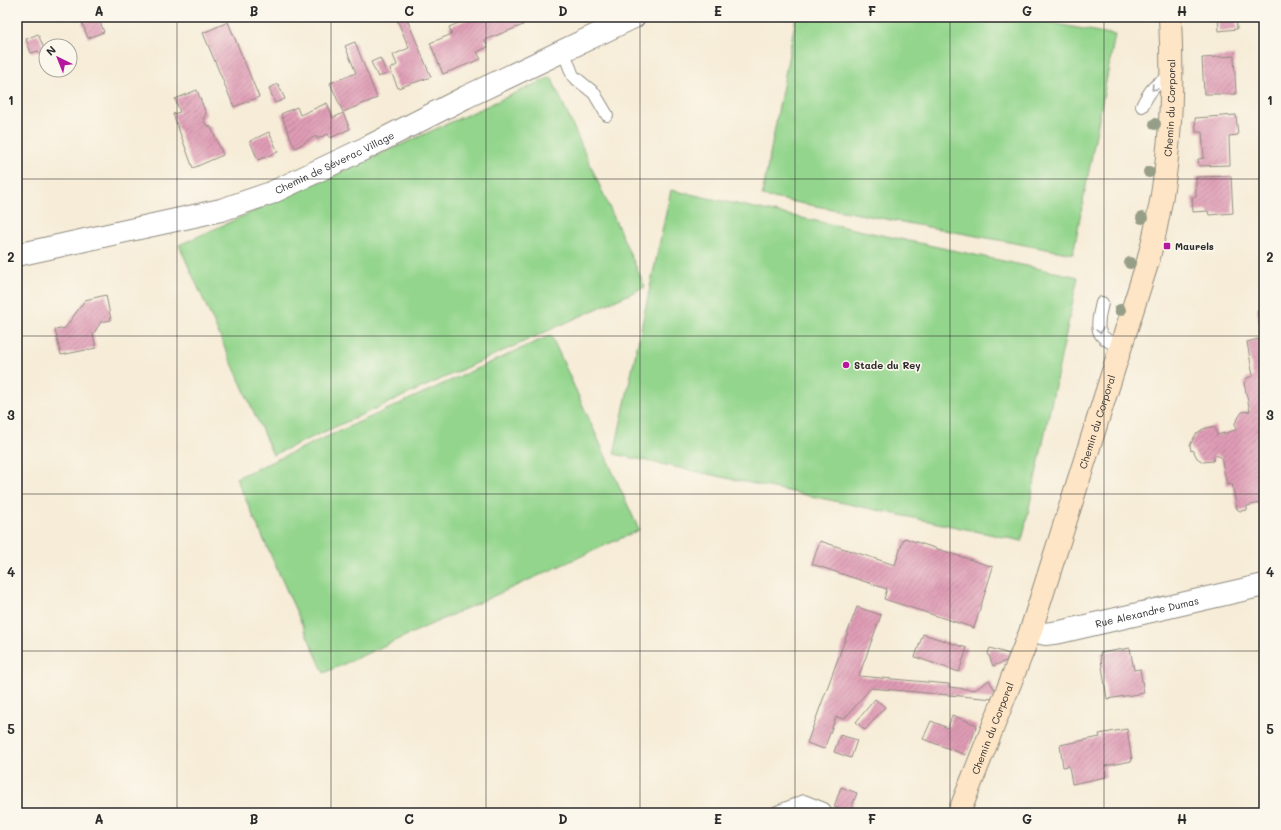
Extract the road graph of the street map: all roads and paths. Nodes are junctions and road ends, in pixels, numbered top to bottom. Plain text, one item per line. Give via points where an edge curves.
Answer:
1 (634, 17) edge
2 (1170, 17) edge
3 (563, 50) junction
4 (1173, 78) junction
5 (1142, 106) dead end
6 (607, 115) dead end
7 (17, 255) edge
8 (1102, 303) dead end
9 (1122, 346) junction
10 (1264, 585) edge
11 (1031, 630) junction
12 (777, 812) edge
13 (826, 813) edge
14 (959, 813) edge

1 - 3 street, Chemin de Séverac Village
2 - 4 street, Chemin du Corporal
3 - 6 lane via 573,76 594,93
3 - 7 street, Chemin de Séverac Village via 271,193 214,212
4 -> 5 lane via 1160,82 1148,94
4 - 9 street, Chemin du Corporal via 1168,156 1156,233
8 -> 9 lane via 1098,325 1100,334 1110,343
9 - 11 street, Chemin du Corporal
10 - 11 street, Rue Alexandre Dumas via 1060,632 1045,634
11 - 14 street, Chemin du Corporal
12 - 13 lane via 804,801 824,809

